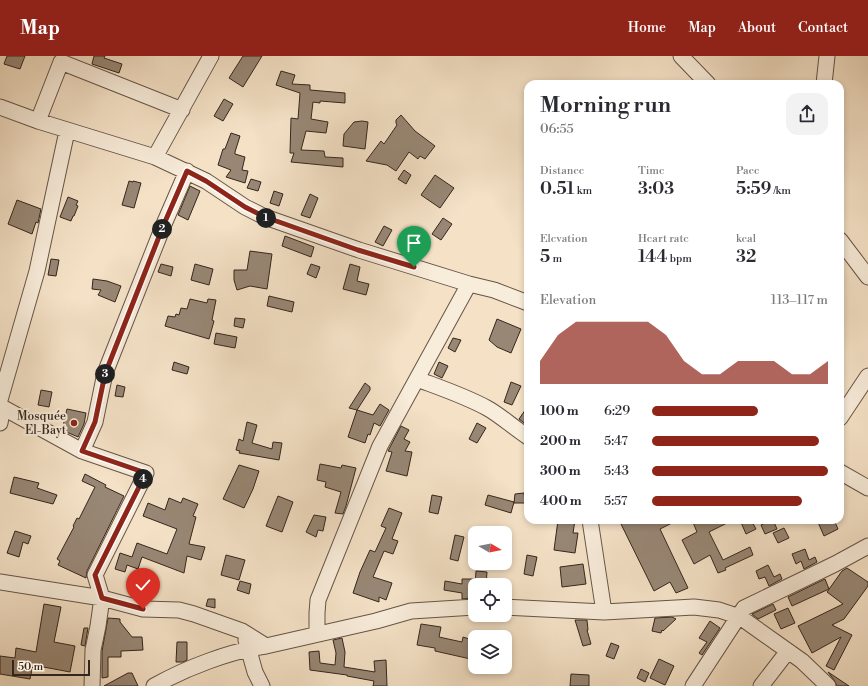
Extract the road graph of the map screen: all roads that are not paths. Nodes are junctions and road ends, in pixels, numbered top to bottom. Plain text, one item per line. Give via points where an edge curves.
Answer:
1 (211, 56) edge
2 (681, 56) edge
3 (827, 56) edge
4 (704, 80) edge
5 (824, 80) edge
6 (0, 107) edge
7 (182, 110) junction
8 (38, 121) junction
9 (67, 131) junction
10 (155, 157) junction
11 (187, 171) junction
12 (844, 245) edge
13 (868, 277) edge
14 (469, 284) junction
15 (524, 301) edge
16 (868, 376) edge
17 (417, 379) junction
18 (0, 400) edge
19 (0, 407) edge
20 (844, 412) edge
21 (0, 423) edge
22 (524, 434) edge
23 (82, 451) junction
24 (844, 474) edge
25 (868, 488) edge
26 (591, 524) edge
27 (868, 546) edge
28 (0, 582) edge
29 (102, 598) junction
30 (468, 607) edge
31 (512, 607) edge
32 (604, 612) junction
33 (740, 617) junction
34 (242, 631) junction
35 (317, 634) junction
36 (266, 646) junction
37 (249, 648) junction
38 (788, 651) junction
39 (92, 686) edge
40 (154, 686) edge
41 (262, 686) edge
42 (693, 686) edge
43 (761, 686) edge
44 (828, 686) edge

1 - 7 street
2 - 4 street
3 - 5 street
6 - 8 street
7 - 8 street via 61,62
7 - 10 street
8 - 9 street
9 - 10 street
9 - 18 street via 37,271
10 - 11 street
11 - 14 street via 265,217 358,250
11 - 23 street via 105,374 95,422
12 - 13 street
14 - 15 street
14 - 17 street
16 - 20 street
17 - 22 street via 488,409
17 - 35 street via 380,446 318,600
19 - 21 street
19 - 23 street
23 - 29 street via 146,473 95,575
24 - 25 street
26 - 32 street
27 - 33 street via 744,608
28 - 29 street
29 - 34 street via 143,609 179,610
29 - 39 street via 93,650
30 - 35 street via 411,611
31 - 32 street
32 - 33 street via 694,607 719,610
33 - 38 street
33 - 42 street
34 - 36 street
34 - 37 street
35 - 36 street
36 - 37 street
37 - 40 street via 179,672
37 - 41 street via 255,672
38 - 43 street
38 - 44 street

